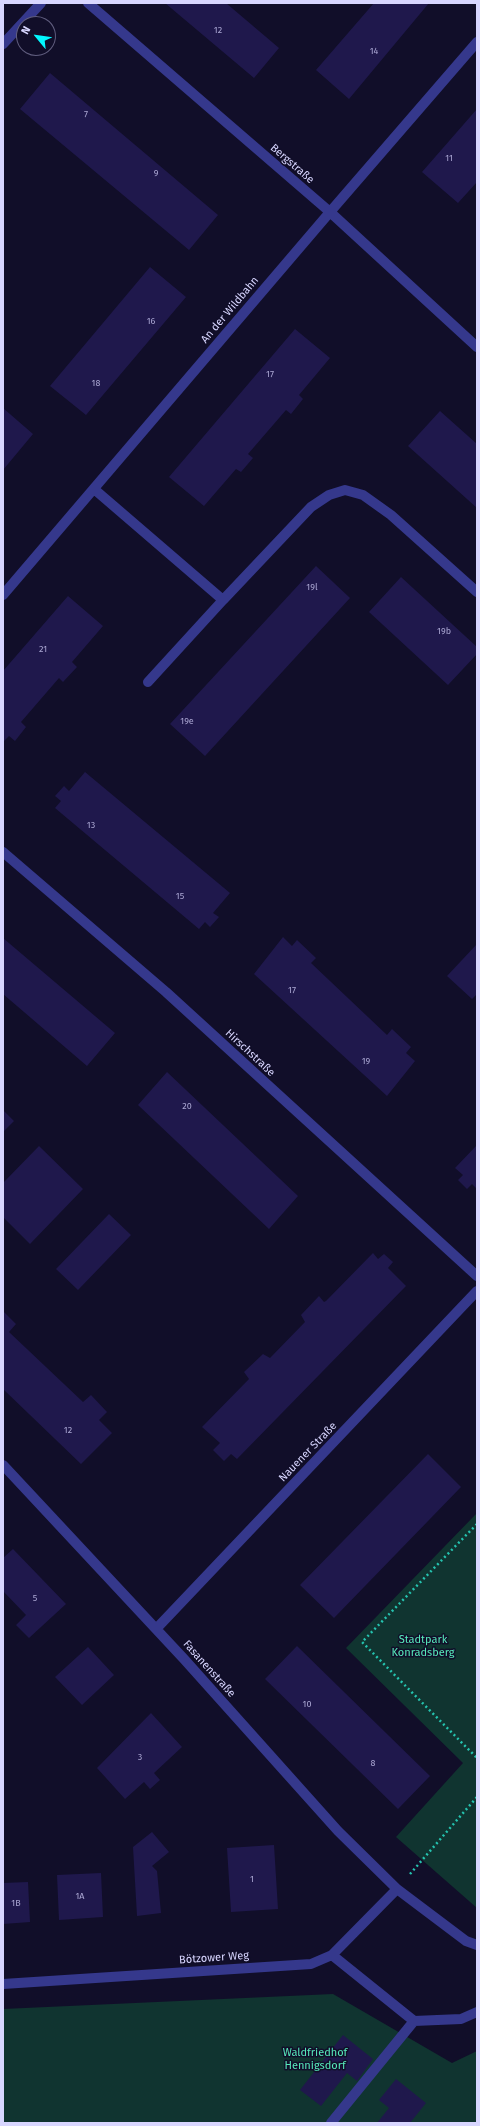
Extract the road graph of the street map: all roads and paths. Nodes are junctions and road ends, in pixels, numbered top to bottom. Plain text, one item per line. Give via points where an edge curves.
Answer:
1 (41, 3) edge
2 (88, 3) edge
3 (477, 42) edge
4 (3, 44) edge
5 (330, 212) junction
6 (477, 347) edge
7 (94, 489) junction
8 (477, 592) edge
9 (3, 595) edge
10 (223, 600) junction
11 (148, 682) dead end
12 (3, 852) edge
13 (477, 1276) edge
14 (477, 1291) edge
15 (3, 1465) edge
16 (477, 1524) edge
17 (156, 1629) junction
18 (477, 1758) edge
19 (477, 1797) edge
20 (397, 1889) junction
21 (477, 1945) edge
22 (332, 1955) junction
23 (3, 1984) edge
24 (477, 2012) edge
25 (414, 2021) junction
26 (331, 2123) edge

1 - 4 street
2 - 5 street, Bergstraße
3 - 5 street, An der Wildbahn
5 - 6 street, Bergstraße
5 - 7 street, An der Wildbahn
7 - 9 street, An der Wildbahn
7 - 10 street
8 - 10 street via 391,515 363,495 345,490 329,495 311,507
10 - 11 street
12 - 13 street, Hirschstraße via 166,992
14 - 17 street, Nauener Straße
15 - 17 street, Fasanenstraße
16 - 18 path via 362,1642
17 - 20 street, Fasanenstraße via 338,1832
19 - 20 path
20 - 21 street, Fasanenstraße via 466,1941
20 - 22 street, Bötzower Weg
22 - 23 street, Bötzower Weg via 311,1964
22 - 25 street
24 - 25 street via 461,2019
25 - 26 street

